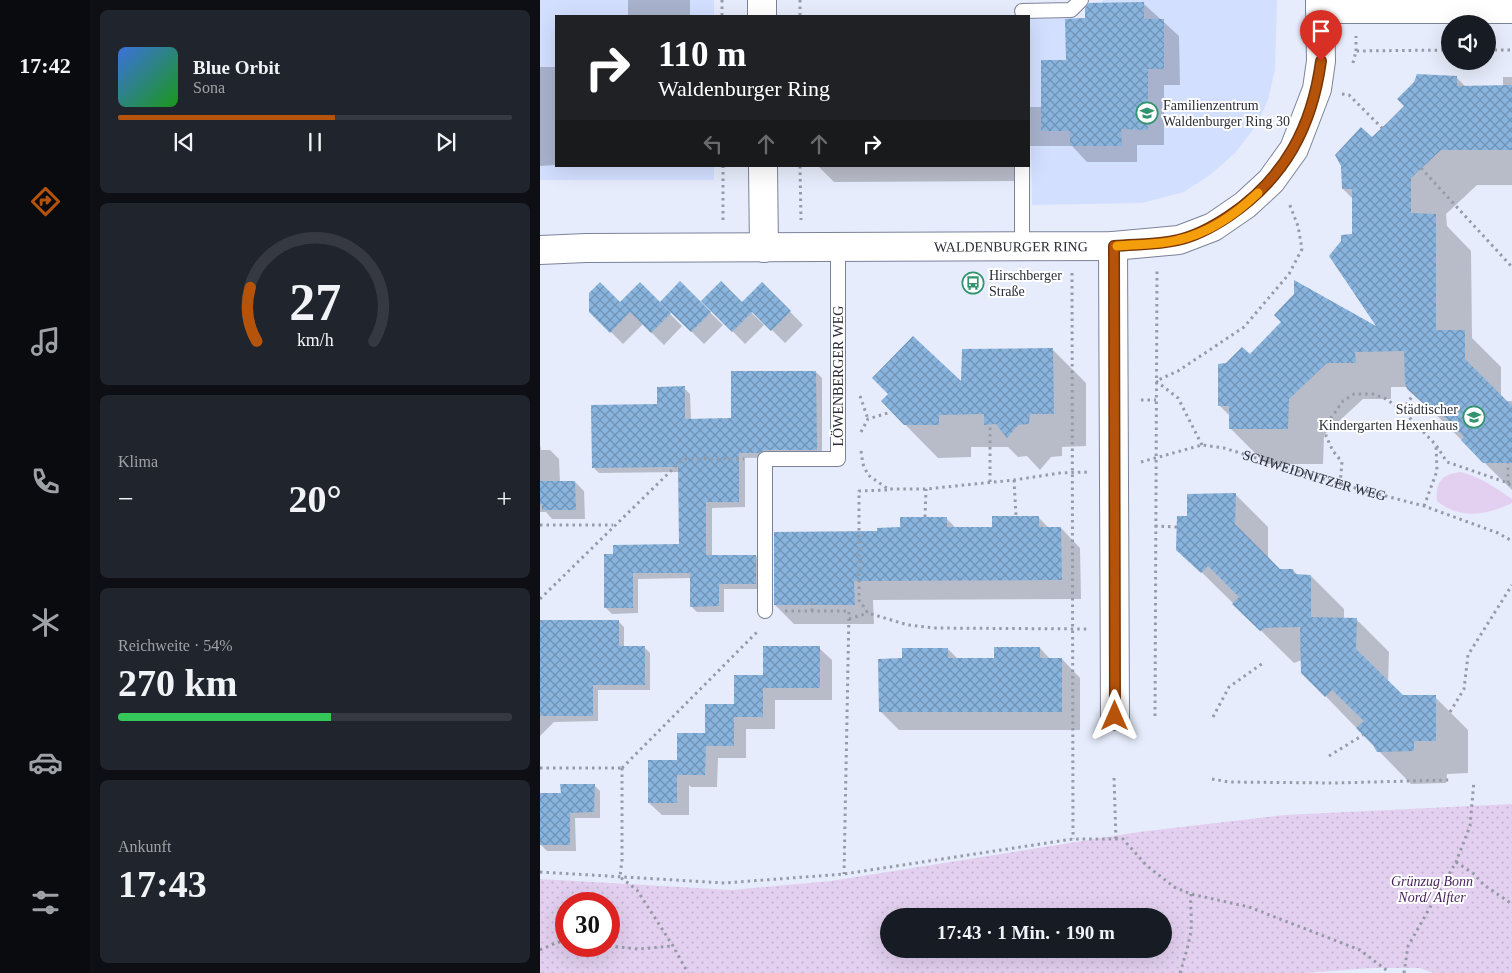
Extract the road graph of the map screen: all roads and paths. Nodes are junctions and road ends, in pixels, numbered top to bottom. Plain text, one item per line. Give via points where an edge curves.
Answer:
1 (722, 0) edge
2 (762, 0) edge
3 (800, 0) edge
4 (1081, 0) edge
5 (1320, 4) edge
6 (1022, 9) edge
7 (1512, 9) edge
8 (722, 15) edge
9 (762, 15) edge
10 (800, 15) edge
11 (1441, 50) edge
12 (1496, 50) edge
13 (1512, 50) edge
14 (1353, 63) dead end
15 (1317, 89) junction
16 (1382, 128) dead end
17 (723, 167) edge
18 (763, 167) edge
19 (800, 167) edge
20 (1022, 167) edge
21 (1421, 168) dead end
22 (1272, 181) junction
23 (1157, 242) junction
24 (1072, 245) junction
25 (1022, 246) junction
26 (1114, 246) junction
27 (723, 248) junction
28 (764, 248) junction
29 (801, 248) junction
30 (838, 248) junction
31 (540, 250) edge
32 (1512, 267) edge
33 (1156, 381) junction
34 (1417, 390) dead end
35 (1402, 410) junction
36 (891, 412) dead end
37 (990, 424) dead end
38 (861, 440) dead end
39 (1202, 445) junction
40 (1436, 445) junction
41 (860, 449) dead end
42 (1156, 458) junction
43 (765, 459) junction
44 (1508, 463) dead end
45 (1114, 469) junction
46 (1073, 473) junction
47 (1014, 480) junction
48 (990, 482) junction
49 (1508, 483) junction
50 (1340, 484) junction
51 (1512, 487) edge
52 (926, 489) junction
53 (888, 490) junction
54 (1424, 506) junction
55 (1016, 516) dead end
56 (925, 517) dead end
57 (540, 525) edge
58 (614, 525) junction
59 (1155, 526) junction
60 (1177, 526) dead end
61 (1512, 540) edge
62 (1512, 585) edge
63 (540, 599) edge
64 (812, 600) dead end
65 (765, 611) junction
66 (812, 611) junction
67 (868, 613) junction
68 (849, 620) junction
69 (1114, 629) junction
70 (1073, 630) junction
71 (1263, 663) dead end
72 (1450, 712) dead end
73 (1115, 716) dead end
74 (1155, 716) dead end
75 (1213, 717) dead end
76 (1363, 735) dead end
77 (1329, 756) dead end
78 (540, 768) edge
79 (622, 768) junction
80 (1114, 778) dead end
81 (1212, 779) dead end
82 (1449, 780) dead end
83 (1474, 781) dead end
84 (1073, 839) junction
85 (1116, 840) junction
86 (1456, 862) junction
87 (540, 872) edge
88 (844, 874) junction
89 (620, 877) junction
90 (1191, 894) junction
91 (1512, 904) edge
92 (555, 943) edge
93 (673, 946) junction
94 (620, 947) edge
95 (540, 950) edge
96 (688, 973) edge
97 (1180, 973) edge
98 (1389, 973) edge
99 (1404, 973) edge

1 - 8 path
2 - 9 street
3 - 10 path
4 - 6 lane via 1071,10
5 - 7 street
5 - 15 street, WALDENBURGER RING via 1321,61
11 - 14 path via 1356,51
12 - 13 path
15 - 16 path via 1349,96
15 - 22 street, WALDENBURGER RING via 1294,149
17 - 27 path
18 - 28 street
19 - 29 path
20 - 25 lane
21 - 32 path
22 - 23 street, WALDENBURGER RING via 1213,227 1179,240
22 - 33 path via 1286,197 1302,249 1289,274 1244,327 1178,371
23 - 26 street, WALDENBURGER RING
23 - 33 path
24 - 25 street, WALDENBURGER RING
24 - 26 street, WALDENBURGER RING
24 - 46 path
25 - 30 street, WALDENBURGER RING
26 - 45 street
27 - 28 street, WALDENBURGER RING
27 - 31 street, WALDENBURGER RING
28 - 29 street, WALDENBURGER RING
29 - 30 street, WALDENBURGER RING
30 - 43 lane, LÖWENBERGER WEG via 838,459
33 - 39 path via 1178,398
33 - 42 path
34 - 35 path
35 - 40 path
35 - 50 path via 1373,394 1354,394 1343,400 1328,422 1326,436 1342,462
36 - 38 path via 868,419 861,430
37 - 48 path
39 - 42 path, SCHWEIDNITZER WEG
39 - 50 path, SCHWEIDNITZER WEG via 1224,448
40 - 49 path via 1447,462
40 - 54 path via 1437,471
41 - 53 path via 868,475
42 - 45 path, SCHWEIDNITZER WEG
42 - 59 path
43 - 58 path via 683,459
43 - 65 lane
44 - 49 path
45 - 46 path, SCHWEIDNITZER WEG
45 - 69 street
46 - 47 path, SCHWEIDNITZER WEG
46 - 70 path
47 - 48 path, SCHWEIDNITZER WEG
47 - 55 path
48 - 52 path, SCHWEIDNITZER WEG
49 - 51 path
50 - 54 path, SCHWEIDNITZER WEG
52 - 53 path, SCHWEIDNITZER WEG
52 - 56 path
53 - 67 path, SCHWEIDNITZER WEG via 859,491 859,600
54 - 61 path, SCHWEIDNITZER WEG
57 - 58 path
58 - 63 path
59 - 60 path
59 - 74 path
62 - 72 path via 1468,655 1464,689
64 - 66 path
65 - 66 path
65 - 79 path via 765,623
66 - 68 path via 849,611
67 - 68 path
67 - 70 path via 908,625 934,628
68 - 88 path
69 - 70 path
69 - 73 street
70 - 84 path
71 - 75 path via 1229,687
76 - 77 path
78 - 79 path
79 - 89 path
80 - 85 path
81 - 82 path via 1334,783
83 - 86 path via 1470,826
84 - 85 path
84 - 88 path
85 - 90 path via 1123,839 1162,880
86 - 91 path
86 - 99 path via 1408,946
87 - 89 path
88 - 89 path via 726,883
89 - 93 path via 637,890
90 - 97 path via 1191,928
90 - 98 path via 1249,907 1360,950
92 - 95 path
93 - 94 path
93 - 96 path

